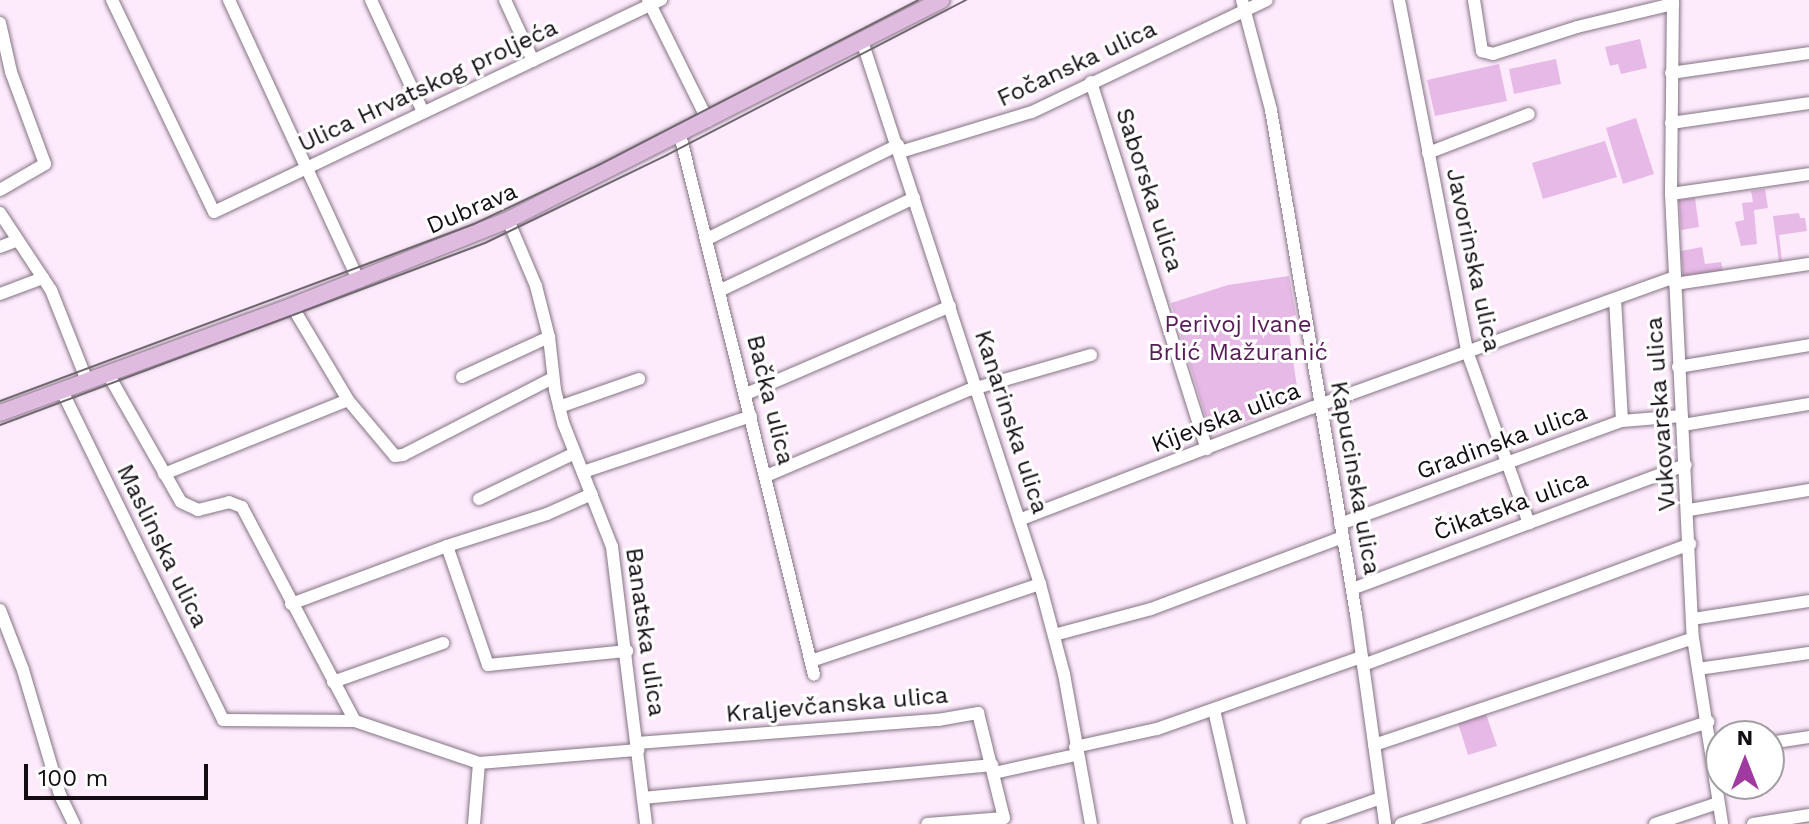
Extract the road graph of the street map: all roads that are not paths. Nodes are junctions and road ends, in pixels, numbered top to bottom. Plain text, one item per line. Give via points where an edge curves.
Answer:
1 (112, 0) edge
2 (229, 0) edge
3 (371, 0) edge
4 (505, 0) edge
5 (941, 0) edge
6 (1267, 0) edge
7 (1399, 0) edge
8 (1474, 0) edge
9 (653, 2) edge
10 (1673, 2) edge
11 (1243, 5) edge
12 (0, 23) edge
13 (862, 41) junction
14 (1809, 53) edge
15 (533, 61) junction
16 (1671, 73) junction
17 (1091, 82) junction
18 (1809, 103) edge
19 (423, 112) junction
20 (1529, 114) dead end
21 (708, 121) junction
22 (1671, 123) junction
23 (680, 135) junction
24 (899, 149) junction
25 (1428, 153) junction
26 (307, 168) junction
27 (1809, 174) edge
28 (0, 190) edge
29 (1671, 194) junction
30 (914, 198) junction
31 (0, 213) edge
32 (508, 220) junction
33 (707, 239) junction
34 (16, 241) junction
35 (0, 247) edge
36 (1809, 264) edge
37 (43, 278) junction
38 (359, 281) junction
39 (1675, 281) junction
40 (721, 290) junction
41 (0, 294) edge
42 (1615, 299) junction
43 (292, 306) junction
44 (950, 306) junction
45 (549, 337) junction
46 (1809, 345) edge
47 (1468, 354) junction
48 (1091, 355) dead end
49 (1678, 367) junction
50 (108, 374) junction
51 (462, 377) dead end
52 (553, 378) junction
53 (639, 379) dead end
54 (87, 381) junction
55 (977, 387) junction
56 (62, 391) junction
57 (746, 394) junction
58 (348, 400) junction
59 (1809, 404) edge
60 (1320, 406) junction
61 (559, 407) junction
62 (0, 413) edge
63 (751, 416) junction
64 (1622, 421) junction
65 (1682, 421) junction
66 (1207, 449) junction
67 (575, 453) junction
68 (1509, 464) junction
69 (1686, 465) junction
70 (583, 472) junction
71 (164, 474) junction
72 (766, 476) junction
73 (1809, 490) edge
74 (592, 494) junction
75 (479, 499) dead end
76 (1689, 510) junction
77 (1019, 520) junction
78 (1529, 523) junction
79 (1342, 530) junction
80 (1690, 544) junction
81 (447, 546) junction
82 (1040, 584) junction
83 (1352, 589) junction
84 (1809, 601) edge
85 (291, 604) junction
86 (0, 610) edge
87 (1693, 619) junction
88 (1054, 635) junction
89 (1693, 638) junction
90 (443, 643) dead end
91 (627, 651) junction
92 (1809, 653) edge
93 (811, 661) junction
94 (1362, 661) junction
95 (1698, 669) junction
96 (814, 675) dead end
97 (333, 682) junction
98 (1214, 710) junction
99 (1708, 720) edge
100 (355, 721) junction
101 (1705, 723) edge
102 (1809, 737) edge
103 (1785, 741) edge
104 (1374, 745) junction
105 (638, 746) junction
106 (1076, 751) junction
107 (479, 763) junction
108 (993, 769) junction
109 (643, 798) junction
110 (1381, 798) junction
111 (1718, 800) edge
112 (1718, 803) junction
113 (1809, 815) edge
114 (74, 824) edge
115 (474, 824) edge
116 (646, 824) edge
117 (927, 824) edge
118 (1091, 824) edge
119 (1240, 824) edge
120 (1307, 824) edge
121 (1385, 824) edge
122 (1401, 824) edge
123 (1655, 824) edge
124 (1722, 824) edge
125 (1753, 824) edge

1 - 26 street, Ulica Hrvatskog proljeća via 214,212
2 - 26 street
3 - 19 street
4 - 15 street
5 - 13 main road, Dubrava
6 - 11 street, Fočanska ulica
7 - 25 street, Javorinska ulica
8 - 10 street via 1482,51 1493,54
9 - 15 street, Ulica Hrvatskog proljeća
9 - 21 street
10 - 16 street, Vukovarska ulica
11 - 17 street, Fočanska ulica
11 - 60 street, Kapucinska ulica via 1271,110
12 - 28 street via 14,83 45,164
13 - 21 main road, Dubrava
13 - 24 street, Kanarinska ulica
14 - 16 street
15 - 19 street, Ulica Hrvatskog proljeća
16 - 22 street, Vukovarska ulica
17 - 24 street, Fočanska ulica via 1000,124
17 - 66 street, Saborska ulica
18 - 22 street
19 - 26 street, Ulica Hrvatskog proljeća
20 - 25 street
21 - 23 main road, Dubrava
22 - 29 street, Vukovarska ulica
23 - 32 main road, Dubrava
23 - 33 street, Bačka ulica
24 - 30 street, Kanarinska ulica
24 - 33 street, Fočanska ulica
25 - 47 street, Javorinska ulica
26 - 38 street
27 - 29 street
29 - 39 street, Vukovarska ulica
30 - 40 street
30 - 44 street, Kanarinska ulica
31 - 34 street
32 - 38 main road, Dubrava
32 - 45 street, Banatska ulica via 536,286
33 - 40 street, Bačka ulica
34 - 35 street
34 - 37 street
36 - 39 street, Kijevska ulica
37 - 41 street
37 - 54 street
38 - 43 main road, Dubrava
39 - 42 street, Kijevska ulica
39 - 49 street, Vukovarska ulica
40 - 57 street, Bačka ulica
42 - 47 street, Kijevska ulica
42 - 64 street
43 - 50 main road, Dubrava
43 - 58 street
44 - 55 street, Kanarinska ulica
44 - 57 street
45 - 51 street
45 - 52 street, Banatska ulica
46 - 49 street
47 - 60 street, Kijevska ulica
47 - 68 street, Javorinska ulica
48 - 55 street
49 - 65 street, Vukovarska ulica
50 - 54 main road, Dubrava
50 - 71 street
52 - 58 street via 403,455 388,450
52 - 61 street, Banatska ulica
53 - 61 street
54 - 56 main road, Dubrava
55 - 72 street
55 - 77 street, Kanarinska ulica
56 - 62 main road, Dubrava
56 - 100 street, Maslinska ulica via 223,720
57 - 63 street, Bačka ulica
58 - 71 street
59 - 65 street, Gradinska ulica
60 - 66 street, Kijevska ulica
60 - 79 street, Kapucinska ulica
61 - 67 street, Banatska ulica
63 - 70 street
63 - 72 street, Bačka ulica
64 - 65 street, Gradinska ulica
64 - 68 street, Gradinska ulica
65 - 69 street, Vukovarska ulica
66 - 77 street, Kijevska ulica
67 - 70 street, Banatska ulica
67 - 75 street
68 - 78 street, Javorinska ulica
68 - 79 street, Gradinska ulica
69 - 76 street, Vukovarska ulica
69 - 78 street, Čikatska ulica
70 - 74 street, Banatska ulica
71 - 85 street via 185,505 206,510 233,502 242,507
72 - 93 street, Bačka ulica
73 - 76 street
74 - 81 street
74 - 91 street, Banatska ulica via 612,547
76 - 80 street, Vukovarska ulica
77 - 82 street, Kanarinska ulica
78 - 83 street, Čikatska ulica
79 - 83 street, Kapucinska ulica
79 - 88 street, Gradinska ulica via 1151,609
80 - 87 street, Vukovarska ulica
80 - 94 street
81 - 85 street
81 - 91 street via 488,665
82 - 88 street, Kanarinska ulica
82 - 93 street
83 - 94 street, Kapucinska ulica
84 - 87 street
85 - 97 street
86 - 114 street
87 - 89 street, Vukovarska ulica
88 - 106 street, Kanarinska ulica
89 - 95 street, Vukovarska ulica
89 - 104 street
90 - 97 street
91 - 105 street, Banatska ulica
92 - 95 street
93 - 96 street, Bačka ulica
94 - 98 street
94 - 104 street, Kapucinska ulica
95 - 99 street, Vukovarska ulica
97 - 100 street
98 - 106 street
98 - 119 street
100 - 107 street
101 - 122 street
102 - 103 street
104 - 110 street, Kapucinska ulica
105 - 107 street, Kraljevčanska ulica
105 - 108 street, Kraljevčanska ulica via 978,713
105 - 109 street, Banatska ulica
106 - 108 street
106 - 118 street, Kanarinska ulica
107 - 115 street
108 - 109 street
108 - 117 street via 1004,818
109 - 116 street, Banatska ulica
110 - 120 street
110 - 121 street, Kapucinska ulica
111 - 112 street, Vukovarska ulica
112 - 123 street
112 - 124 street, Vukovarska ulica
113 - 125 street

